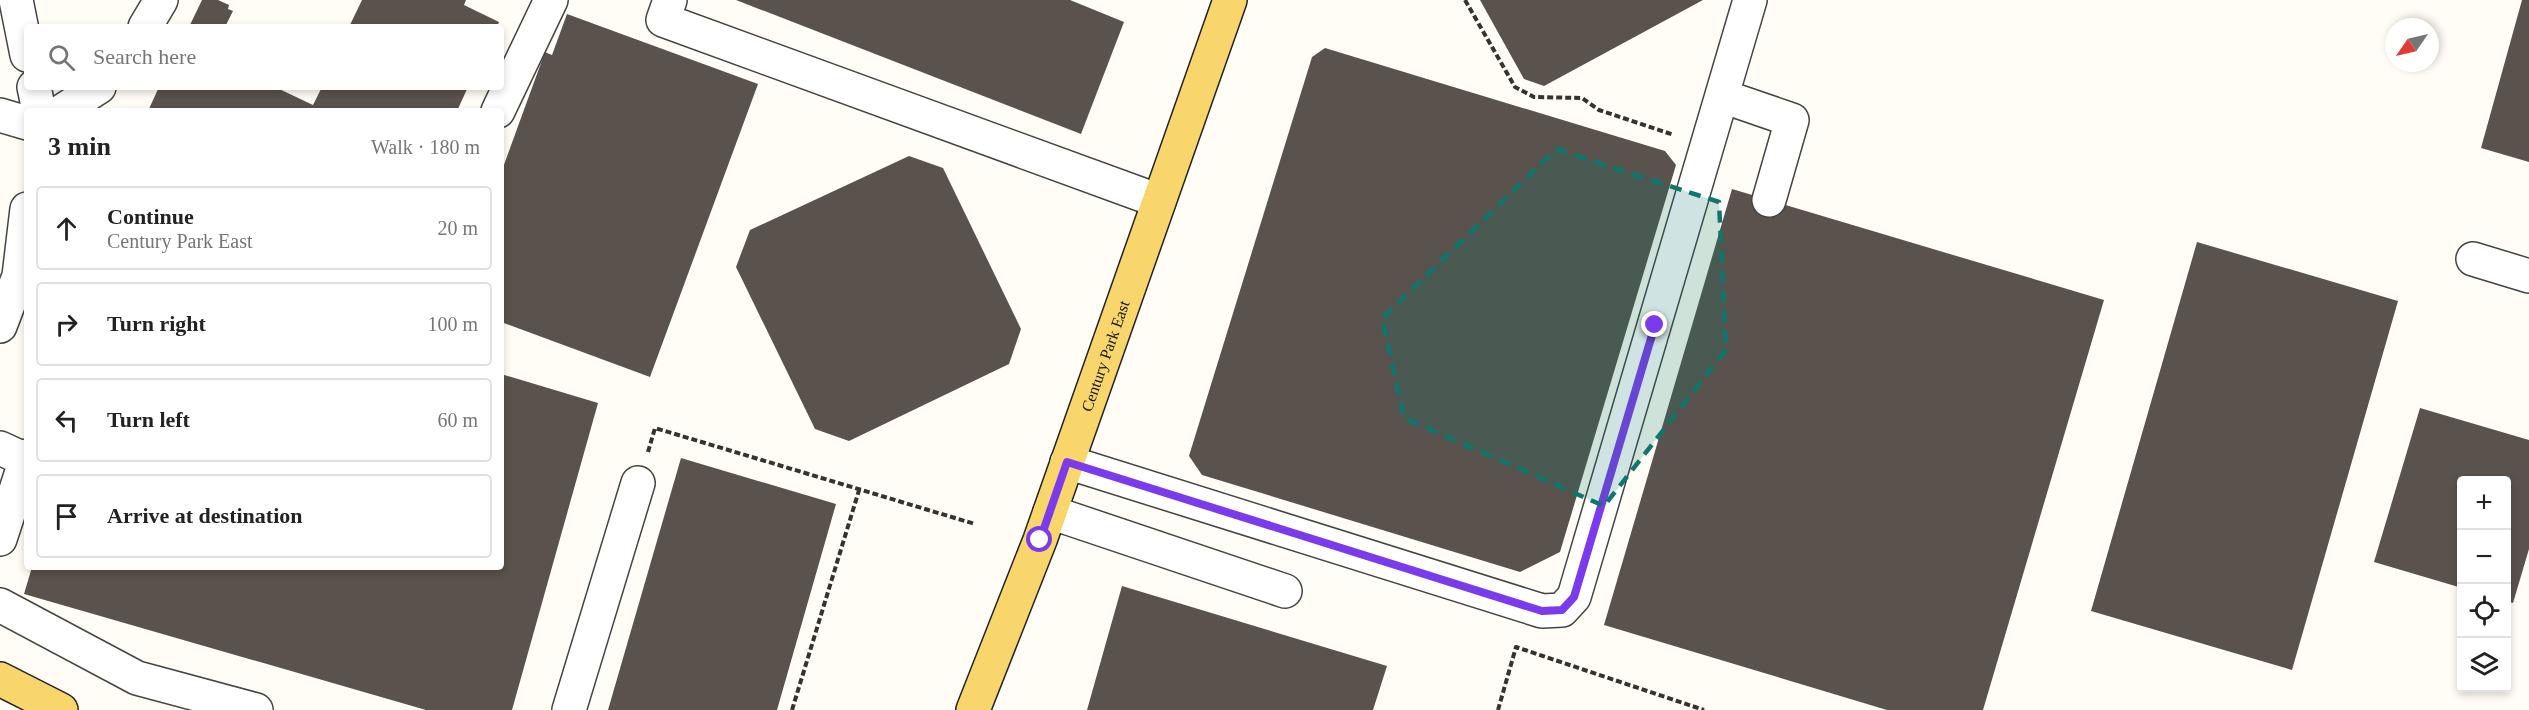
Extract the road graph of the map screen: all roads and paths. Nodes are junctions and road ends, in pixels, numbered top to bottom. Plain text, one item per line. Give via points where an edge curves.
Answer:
1 (16, 0) edge
2 (161, 0) edge
3 (551, 0) edge
4 (670, 0) edge
5 (1230, 0) edge
6 (1465, 0) edge
7 (1750, 0) edge
8 (147, 24) edge
9 (24, 40) edge
10 (35, 90) edge
11 (94, 90) edge
12 (1722, 96) junction
13 (38, 108) edge
14 (67, 108) edge
15 (499, 108) edge
16 (0, 115) edge
17 (24, 122) edge
18 (1708, 144) junction
19 (1769, 200) dead end
20 (1159, 201) junction
21 (24, 234) edge
22 (2473, 259) dead end
23 (2529, 276) edge
24 (0, 326) edge
25 (18, 455) edge
26 (1067, 462) junction
27 (638, 483) joint
28 (860, 487) junction
29 (1050, 512) junction
30 (975, 524) dead end
31 (0, 539) edge
32 (1285, 591) dead end
33 (0, 605) edge
34 (0, 679) edge
35 (61, 710) edge
36 (256, 710) edge
37 (569, 710) edge
38 (792, 710) edge
39 (973, 710) edge
40 (1498, 710) edge
41 (1704, 710) edge

1 - 9 street
2 - 8 street
3 - 15 street
4 - 20 street via 663,20
5 - 20 main road, Century Park East
6 - 18 path via 1515,87 1534,97 1582,98 1627,121
7 - 12 street
10 - 13 street
11 - 14 street
12 - 18 street
12 - 19 street via 1792,120
16 - 17 street
18 - 26 street via 1574,597 1562,610 1542,611
20 - 26 main road, Century Park East
21 - 24 street via 19,276
22 - 23 street
25 - 31 street
26 - 29 main road, Century Park East
27 - 28 path via 655,428
27 - 37 street
28 - 30 path
28 - 38 path
29 - 32 street
29 - 39 main road, Century Park East
33 - 36 street via 137,678
34 - 35 main road
40 - 41 path via 1516,647

